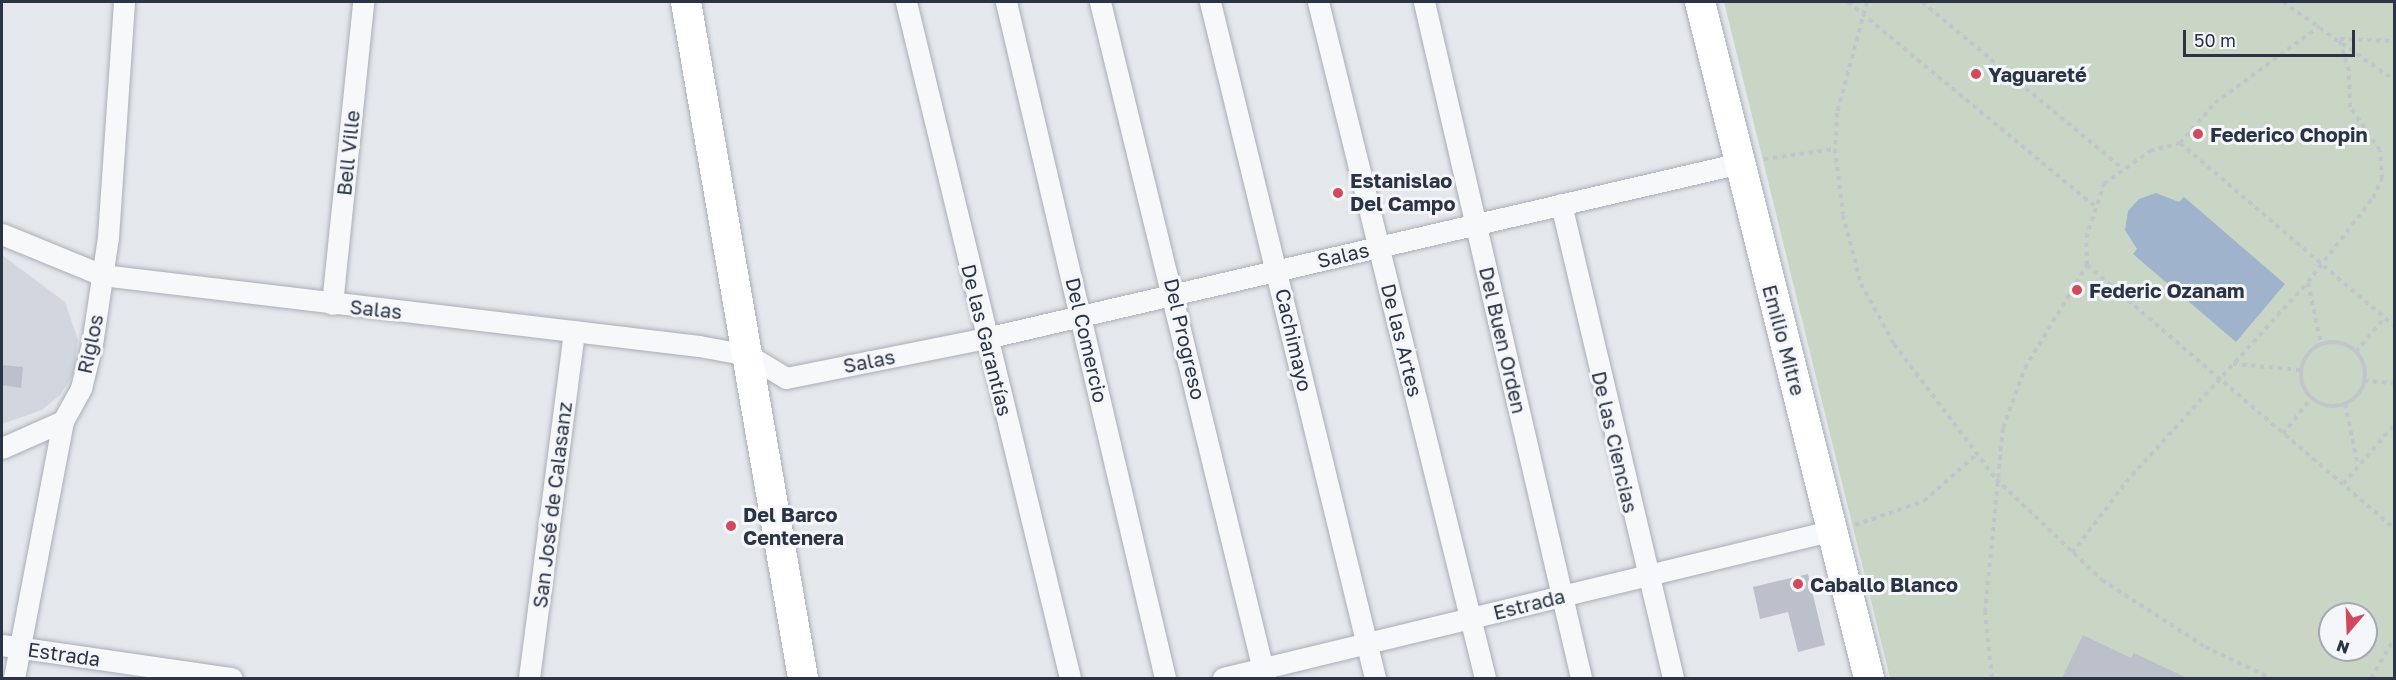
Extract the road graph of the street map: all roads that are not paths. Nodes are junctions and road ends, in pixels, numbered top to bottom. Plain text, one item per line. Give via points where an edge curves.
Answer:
1 (124, 2) edge
2 (363, 2) edge
3 (686, 2) edge
4 (906, 2) edge
5 (1006, 2) edge
6 (1100, 2) edge
7 (1210, 2) edge
8 (1318, 2) edge
9 (1424, 2) edge
10 (1700, 2) edge
11 (1736, 164) junction
12 (1561, 204) junction
13 (1476, 224) junction
14 (2, 234) edge
15 (1379, 246) junction
16 (1277, 270) junction
17 (102, 275) junction
18 (1175, 294) junction
19 (332, 304) junction
20 (1082, 315) junction
21 (574, 331) junction
22 (986, 338) junction
23 (748, 355) junction
24 (63, 421) junction
25 (2, 448) edge
26 (1834, 530) junction
27 (1646, 576) junction
28 (1562, 596) junction
29 (1470, 619) junction
30 (1366, 644) junction
31 (10, 646) edge
32 (1264, 674) edge
33 (14, 678) edge
34 (232, 678) edge
35 (529, 678) edge
36 (803, 678) edge
37 (1070, 678) edge
38 (1165, 678) edge
39 (1223, 678) edge
40 (1375, 678) edge
41 (1485, 678) edge
42 (1581, 678) edge
43 (1673, 678) edge
44 (1869, 678) edge

1 - 17 street, Riglos
2 - 19 street, Bell Ville
3 - 23 street
4 - 22 street, De las Garantías
5 - 20 street, Del Comercio
6 - 18 street, Del Progreso
7 - 16 street, Cachimayo
8 - 15 street, De las Artes
9 - 13 street, Del Buen Orden
10 - 11 street, Emilio Mitre
11 - 12 street, Salas
11 - 26 street, Emilio Mitre
12 - 13 street, Salas
12 - 27 street, De las Ciencias
13 - 15 street, Salas
13 - 28 street, Del Buen Orden
14 - 17 street, Salas
15 - 16 street, Salas
15 - 29 street, De las Artes
16 - 18 street, Salas
16 - 30 street, Cachimayo
17 - 19 street, Salas
17 - 24 street, Riglos via 81,387
18 - 20 street, Salas
18 - 32 street, Del Progreso
19 - 21 street, Salas
20 - 22 street, Salas
20 - 38 street, Del Comercio
21 - 23 street, Salas
21 - 35 street, San José de Calasanz
22 - 23 street, Salas via 786,378
22 - 37 street, De las Garantías
23 - 36 street
24 - 25 street
24 - 31 street, Riglos
26 - 27 street, Estrada
26 - 44 street, Emilio Mitre
27 - 28 street, Estrada
27 - 43 street, De las Ciencias
28 - 29 street, Estrada
28 - 42 street, Del Buen Orden
29 - 30 street, Estrada
29 - 41 street, De las Artes
30 - 32 street, Estrada
30 - 40 street, Cachimayo
31 - 33 street, Riglos
31 - 34 street, Estrada
32 - 39 street, Estrada

